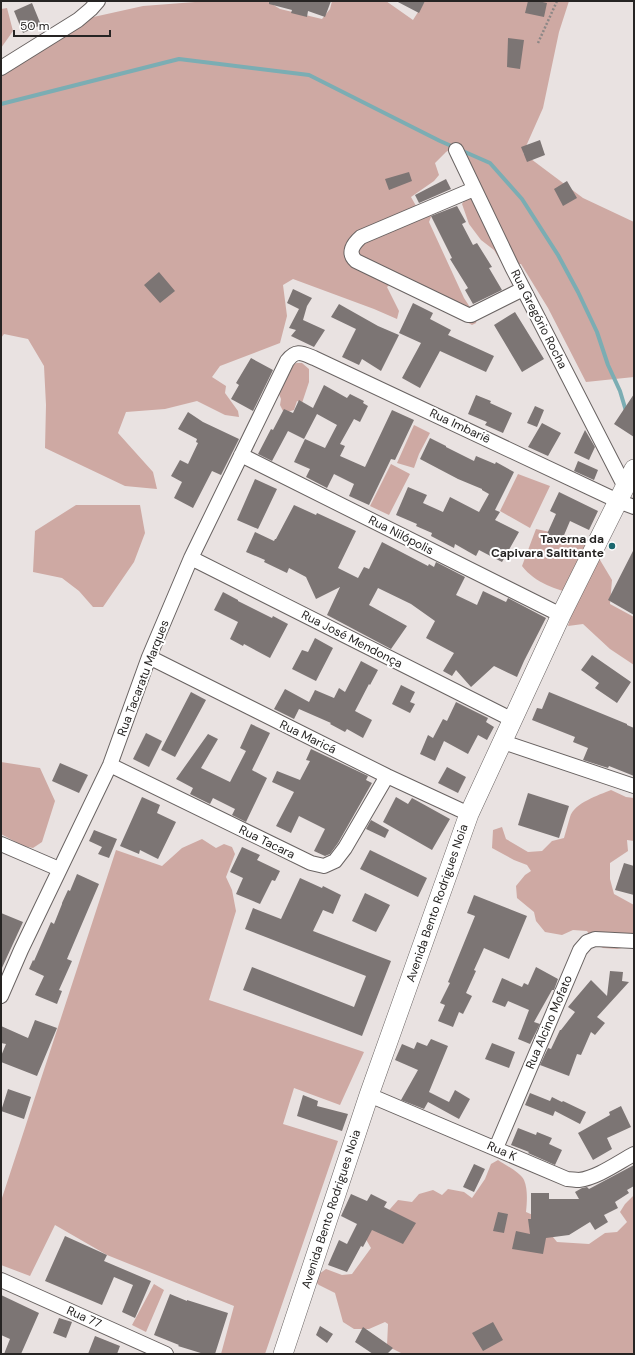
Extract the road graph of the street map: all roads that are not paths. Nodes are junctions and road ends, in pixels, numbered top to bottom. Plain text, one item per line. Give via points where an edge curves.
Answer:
1 (98, 1) edge
2 (1, 68) edge
3 (456, 150) dead end
4 (474, 189) junction
5 (523, 289) junction
6 (287, 361) joint
7 (241, 455) junction
8 (634, 470) edge
9 (626, 498) edge
10 (191, 558) junction
11 (561, 615) junction
12 (149, 657) junction
13 (513, 720) junction
14 (503, 742) junction
15 (110, 765) junction
16 (387, 776) junction
17 (634, 786) edge
18 (469, 814) junction
19 (1, 844) edge
20 (59, 869) junction
21 (634, 941) edge
22 (1, 996) edge
23 (369, 1095) junction
24 (496, 1148) junction
25 (634, 1154) edge
26 (1, 1280) edge
27 (166, 1354) edge
28 (283, 1354) edge

1 - 2 street via 78,20
3 - 4 street, Rua Gregório Rocha
4 - 5 street, Rua Gregório Rocha
4 - 5 street via 361,237 354,243 351,254 356,261 468,315
5 - 9 street, Rua Gregório Rocha
6 - 7 street, Rua Tacaratu Marques
6 - 9 street, Rua Imbariê via 297,353 314,358
7 - 10 street, Rua Tacaratu Marques
7 - 11 street, Rua Nilópolis
8 - 9 street, Avenida Bento Rodrigues Noia
9 - 11 street, Avenida Bento Rodrigues Noia
10 - 12 street, Rua Tacaratu Marques
10 - 13 street, Rua José Mendonça
11 - 13 street, Avenida Bento Rodrigues Noia
12 - 15 street, Rua Tacaratu Marques
12 - 16 street, Rua Maricá
13 - 14 street, Avenida Bento Rodrigues Noia
14 - 17 street
14 - 18 street, Avenida Bento Rodrigues Noia
15 - 16 street, Rua Tacara via 312,863 324,866 335,861 346,848
15 - 20 street, Rua Tacaratu Marques
16 - 18 street, Rua Maricá
18 - 23 street, Avenida Bento Rodrigues Noia
19 - 20 street
20 - 22 street, Rua Tacaratu Marques
21 - 24 street, Rua Alcino Mofato via 595,939 587,942 580,950
23 - 24 street, Rua K
23 - 28 street, Avenida Bento Rodrigues Noia
24 - 25 street, Rua K via 557,1176 575,1180 596,1174
26 - 27 street, Rua 77

